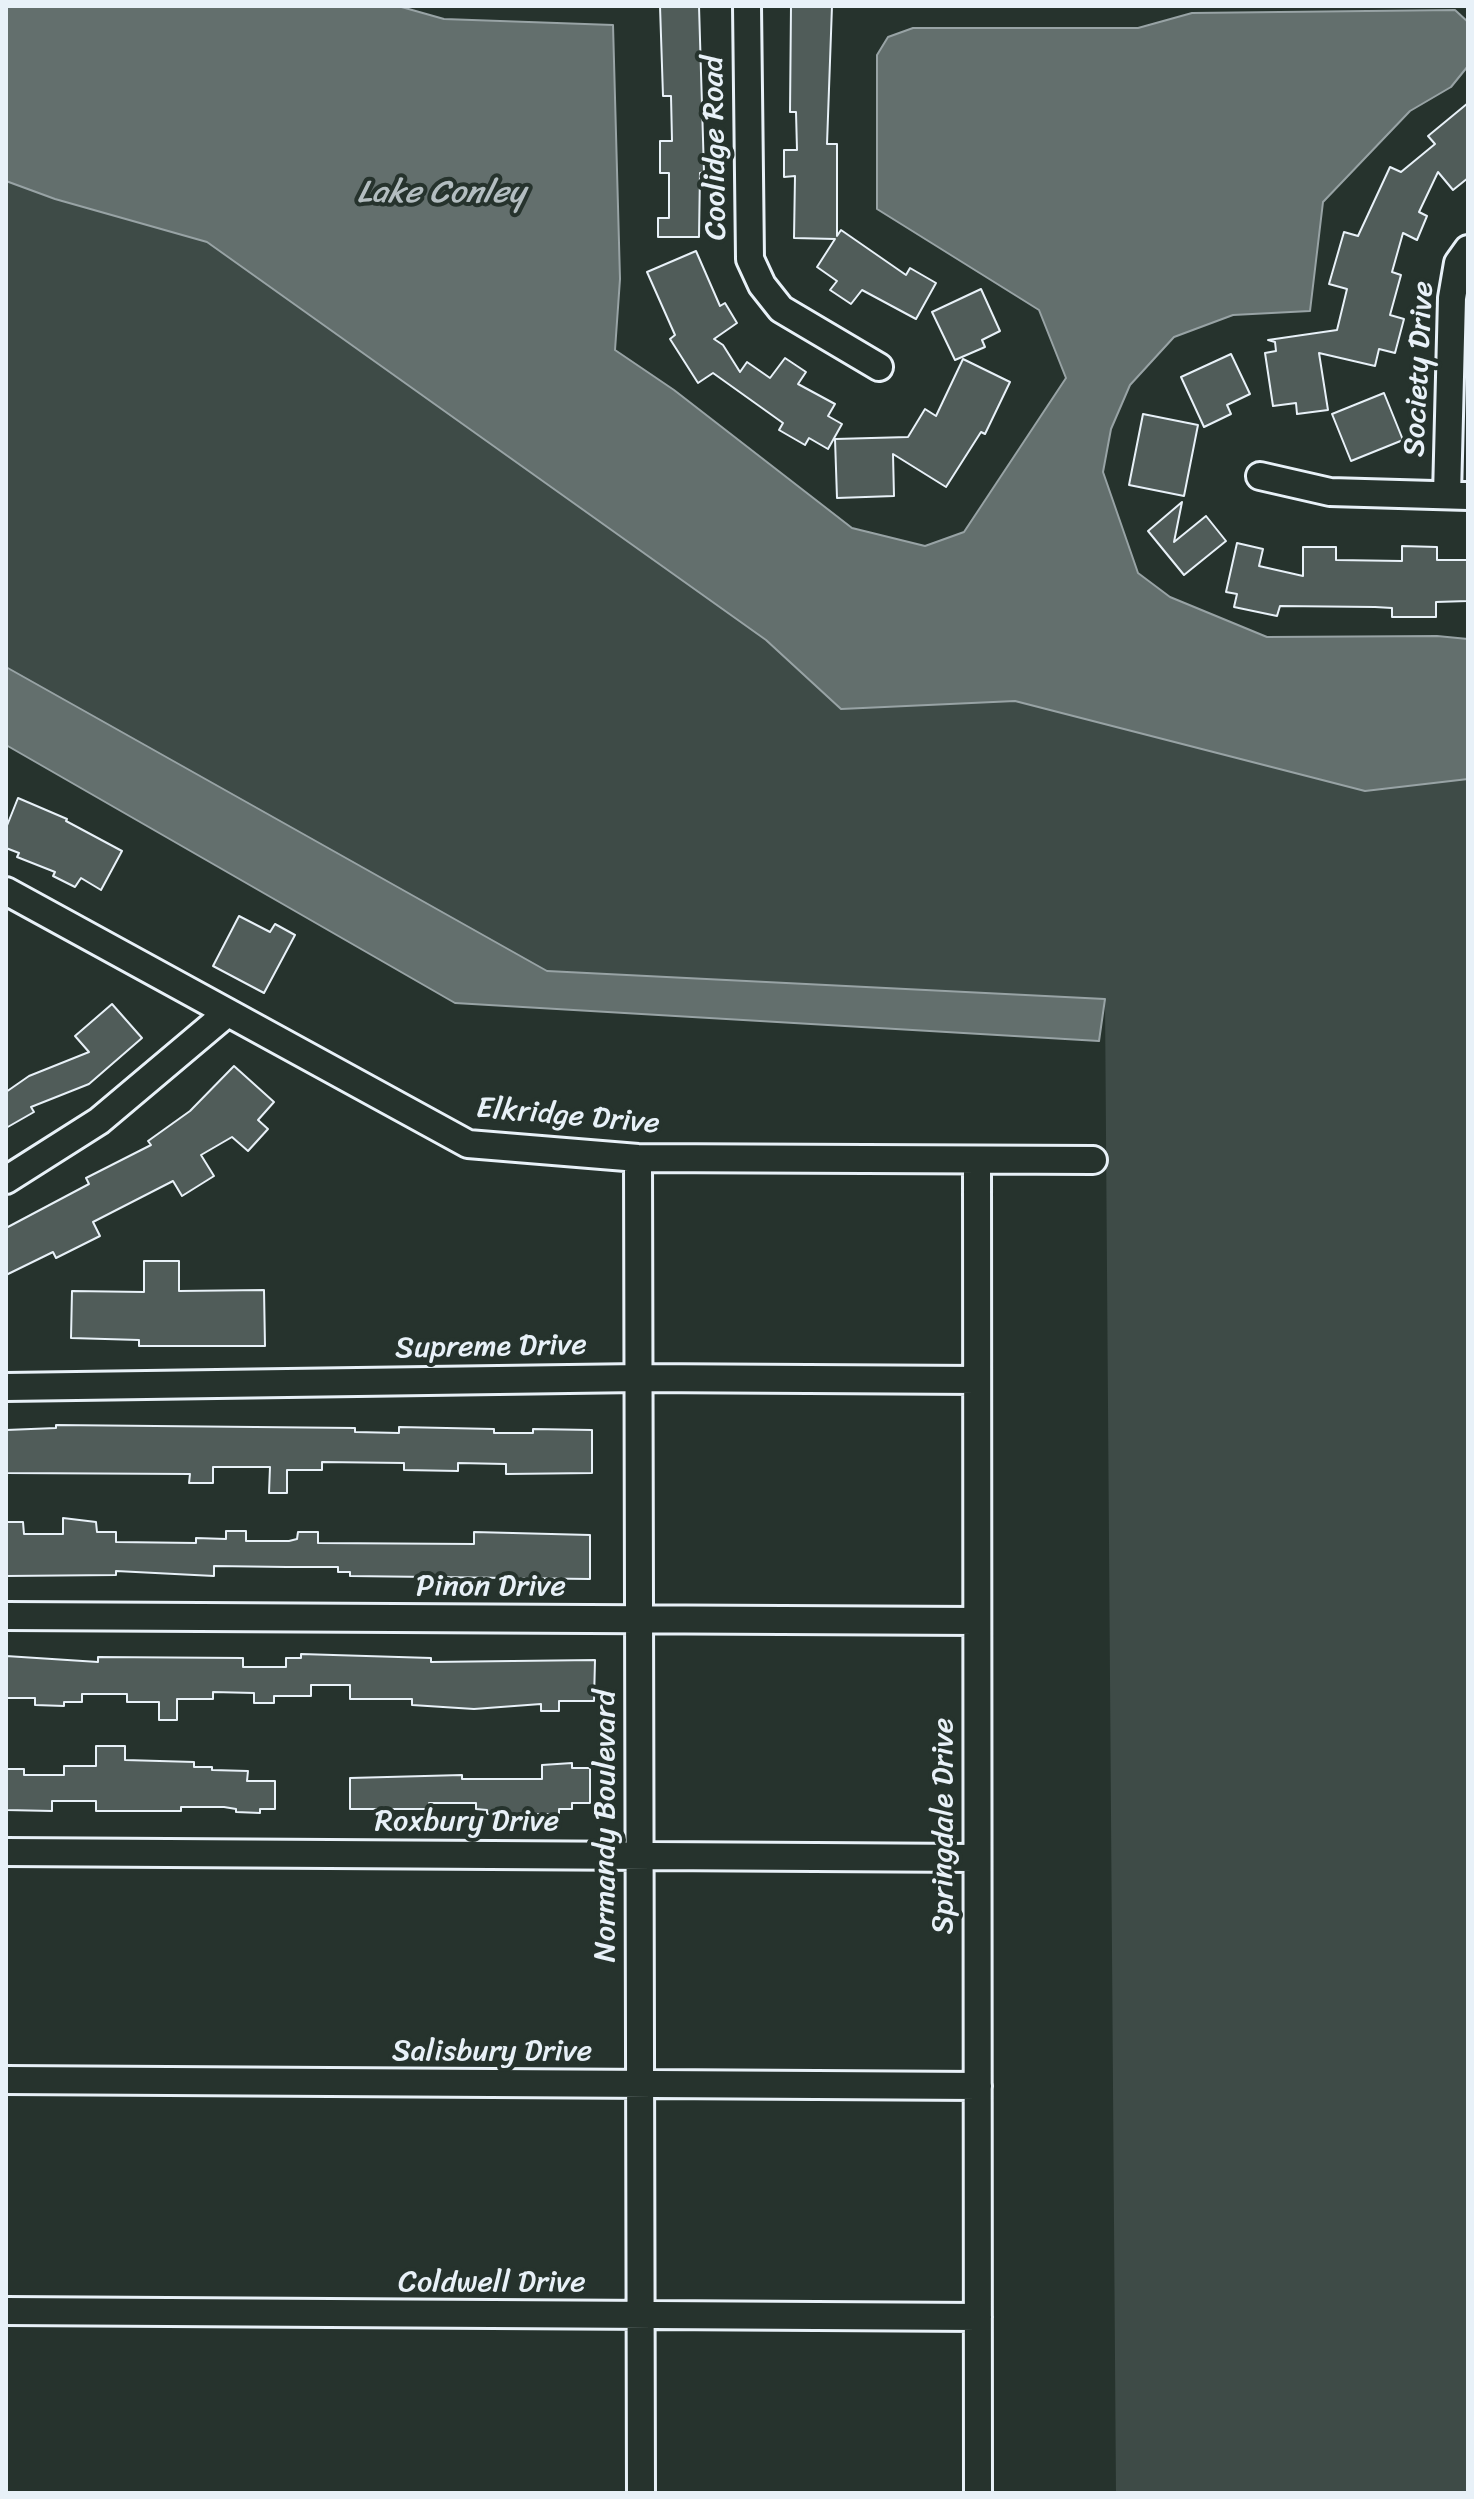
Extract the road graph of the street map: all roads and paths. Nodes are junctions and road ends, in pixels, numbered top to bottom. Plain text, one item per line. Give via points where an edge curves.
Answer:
1 (747, 6) edge
2 (1468, 249) edge
3 (879, 367) dead end
4 (1260, 476) dead end
5 (1457, 496) edge
6 (6, 891) edge
7 (226, 1014) junction
8 (638, 1158) junction
9 (977, 1160) junction
10 (1093, 1160) dead end
11 (6, 1180) edge
12 (639, 1378) junction
13 (977, 1380) junction
14 (6, 1387) edge
15 (6, 1616) edge
16 (637, 1620) junction
17 (976, 1621) junction
18 (6, 1852) edge
19 (639, 1855) junction
20 (976, 1858) junction
21 (6, 2080) edge
22 (638, 2085) junction
23 (978, 2086) junction
24 (6, 2311) edge
25 (639, 2316) junction
26 (978, 2317) junction
27 (641, 2493) edge
28 (978, 2493) edge

1 - 3 street, Coolidge Road via 750,259 781,309
2 - 5 street, Society Drive via 1458,263 1452,298
4 - 5 street via 1330,492
6 - 7 street, Elkridge Drive
7 - 8 street, Elkridge Drive via 468,1144
7 - 11 street via 99,1121
8 - 9 street, Elkridge Drive
8 - 12 street, Normandy Boulevard
9 - 10 street, Elkridge Drive
9 - 13 street, Springdale Drive
12 - 13 street, Supreme Drive
12 - 14 street, Supreme Drive
12 - 16 street, Normandy Boulevard
13 - 17 street, Springdale Drive
15 - 16 street, Pinon Drive
16 - 17 street, Pinon Drive
16 - 19 street, Normandy Boulevard
17 - 20 street, Springdale Drive
18 - 19 street, Roxbury Drive
19 - 20 street, Roxbury Drive
19 - 22 street, Normandy Boulevard
20 - 23 street, Springdale Drive
21 - 22 street, Salisbury Drive
22 - 23 street, Salisbury Drive
22 - 25 street, Normandy Boulevard
23 - 26 street, Springdale Drive
24 - 25 street, Coldwell Drive
25 - 26 street, Coldwell Drive
25 - 27 street, Normandy Boulevard
26 - 28 street, Springdale Drive

